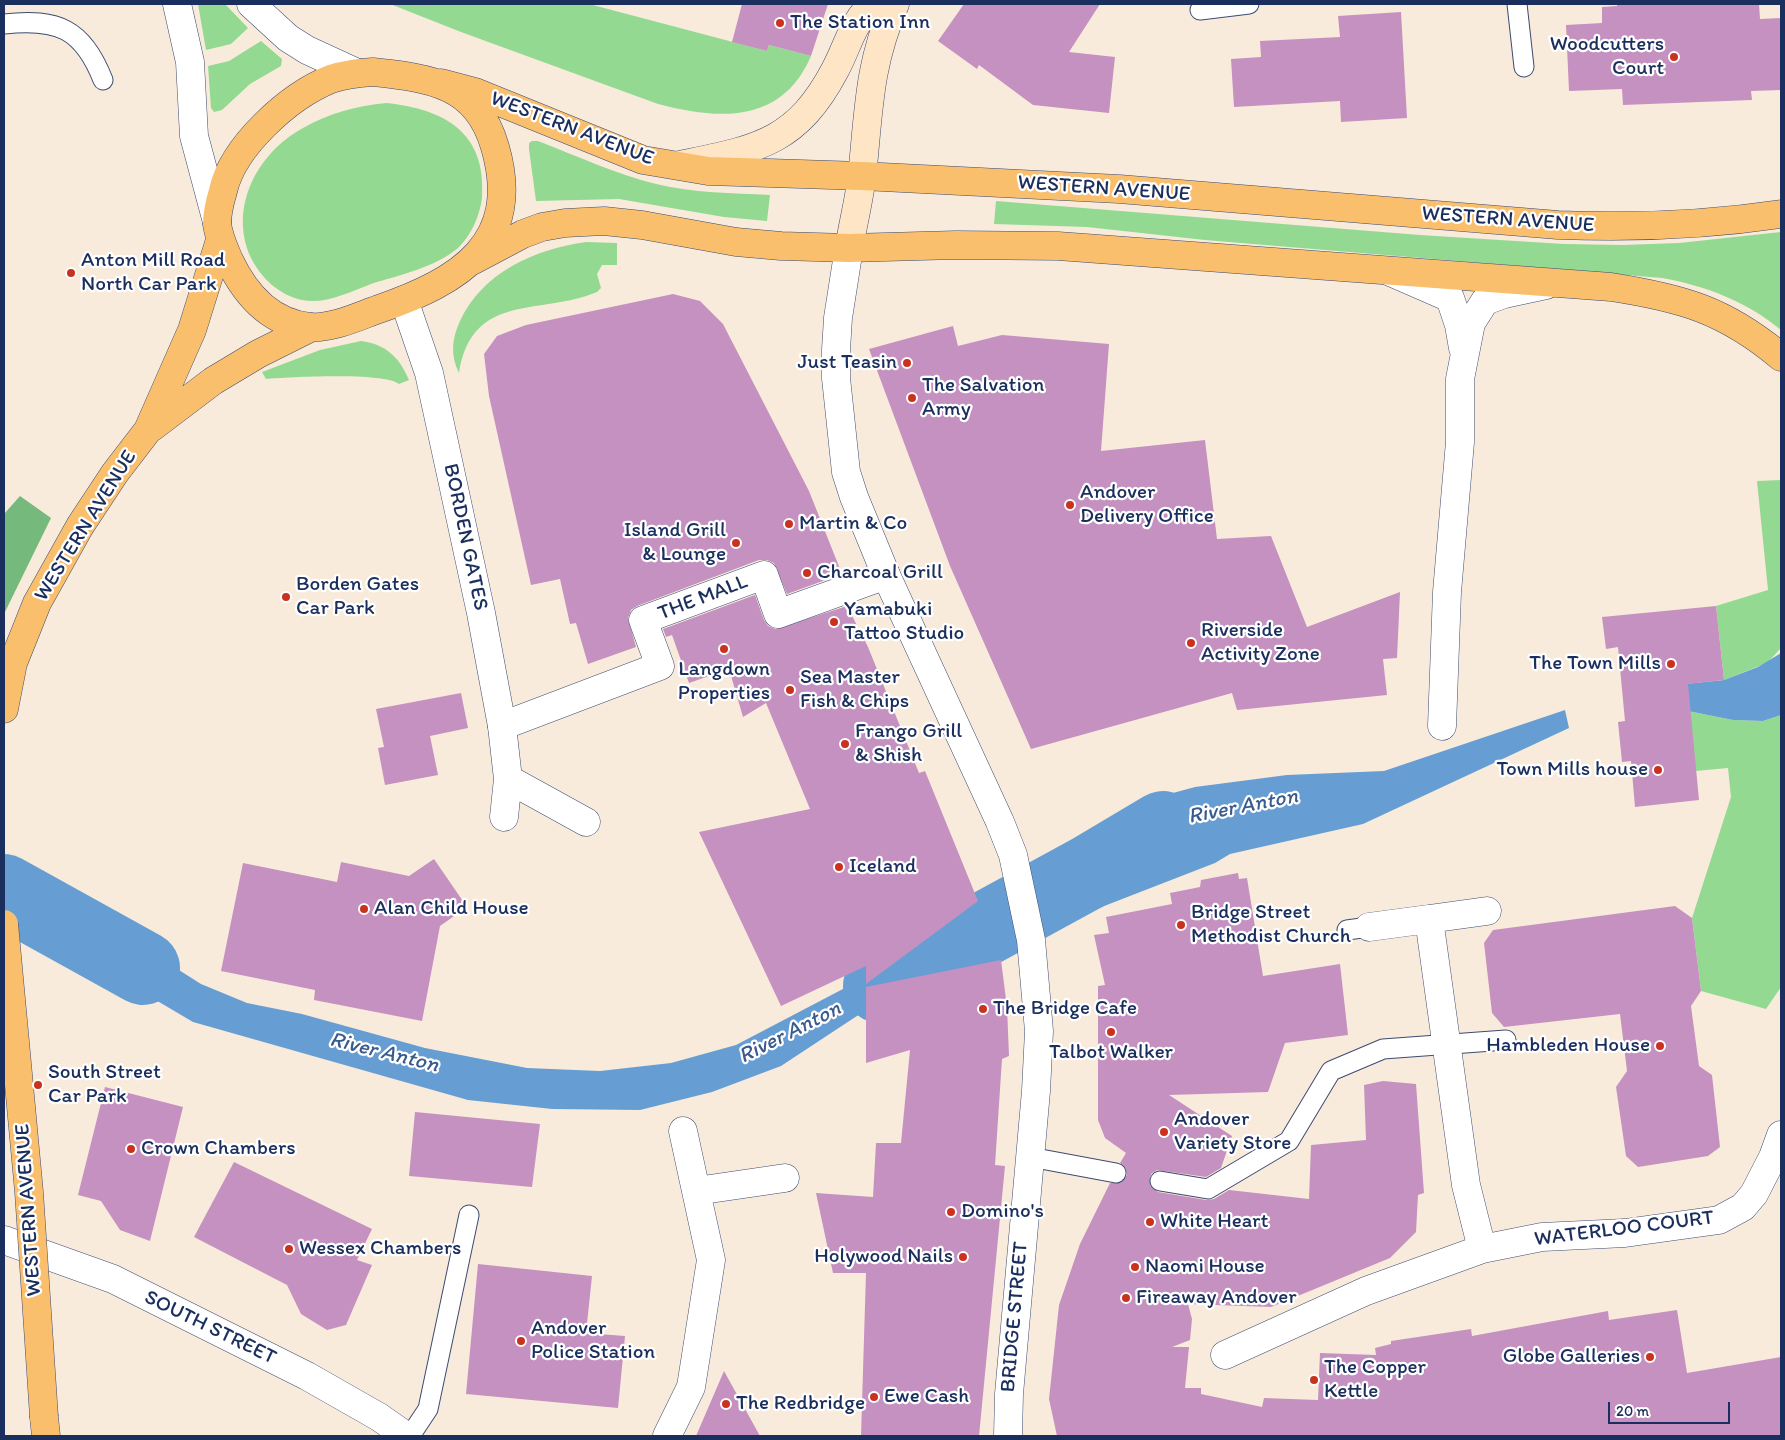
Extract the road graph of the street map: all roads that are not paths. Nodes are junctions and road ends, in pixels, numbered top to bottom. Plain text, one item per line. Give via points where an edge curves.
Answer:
1 (176, 4) edge
2 (251, 4) edge
3 (872, 4) edge
4 (895, 4) edge
5 (1248, 4) edge
6 (1517, 4) edge
7 (1200, 10) dead end
8 (4, 24) edge
9 (1524, 67) dead end
10 (357, 73) junction
11 (103, 80) dead end
12 (441, 83) junction
13 (671, 166) junction
14 (862, 176) junction
15 (1781, 214) edge
16 (218, 231) junction
17 (850, 248) junction
18 (472, 261) junction
19 (1388, 271) junction
20 (1558, 283) junction
21 (404, 300) junction
22 (312, 327) junction
23 (1464, 355) junction
24 (1781, 357) edge
25 (148, 430) junction
26 (886, 574) junction
27 (4, 709) edge
28 (502, 726) junction
29 (1442, 726) dead end
30 (508, 779) junction
31 (504, 817) dead end
32 (586, 822) dead end
33 (1487, 911) dead end
34 (1429, 919) junction
35 (4, 924) edge
36 (1358, 929) dead end
37 (1506, 1040) dead end
38 (1448, 1044) junction
39 (683, 1131) dead end
40 (1781, 1134) edge
41 (1030, 1158) junction
42 (1116, 1173) dead end
43 (785, 1178) dead end
44 (1160, 1181) dead end
45 (696, 1190) junction
46 (469, 1215) dead end
47 (4, 1240) edge
48 (1482, 1249) junction
49 (1225, 1356) dead end
50 (45, 1427) edge
51 (406, 1436) edge
52 (410, 1436) edge
53 (667, 1436) edge
54 (1008, 1436) edge

1 - 16 street via 190,62 194,136
2 - 10 street via 306,50
3 - 13 main road via 858,18 823,92 803,118 774,139 735,154
4 - 14 main road via 874,62
5 - 7 lane
6 - 9 lane
8 - 11 lane via 51,25 68,31 93,56
10 - 12 main road, WESTERN AVENUE via 390,74
10 - 16 main road, WESTERN AVENUE via 313,88 272,118 248,143 225,181
12 - 13 main road, WESTERN AVENUE via 475,92 617,150
12 - 18 main road via 467,99 479,111 489,126 502,171 504,193 496,225 487,244
13 - 14 main road, WESTERN AVENUE via 735,173
14 - 15 main road, WESTERN AVENUE via 1119,189 1608,227 1677,226
14 - 17 main road
16 - 22 main road via 236,275 249,294 261,306 289,322
16 - 25 main road, WESTERN AVENUE via 192,330
17 - 18 main road via 736,242 642,225 584,221 523,234
17 - 19 main road via 1058,246
17 - 26 street, BRIDGE STREET via 838,318 836,378 840,419 846,472
18 - 21 main road via 444,280
19 - 20 main road
19 - 23 street via 1450,298
20 - 23 street via 1485,301 1471,323
20 - 24 main road via 1661,294 1688,302 1739,326
21 - 22 main road via 352,318
21 - 28 street, BORDEN GATES via 430,373 443,429
22 - 25 main road, WESTERN AVENUE via 213,381
23 - 29 street via 1447,592
25 - 27 main road, WESTERN AVENUE via 115,473 52,573 23,634 13,663
26 - 28 street, THE MALL via 778,614 764,575 643,620 660,666
26 - 41 street, BRIDGE STREET via 1000,822 1012,855 1031,940 1039,1031
28 - 30 street, BORDEN GATES
30 - 31 street, BORDEN GATES
30 - 32 street
33 - 34 street
34 - 36 street
34 - 38 street
35 - 50 main road, WESTERN AVENUE, bridge via 29,1192
37 - 38 lane
38 - 44 lane via 1383,1049 1332,1071 1289,1141 1208,1189
38 - 48 street via 1466,1185
39 - 45 street
40 - 48 street, WATERLOO COURT via 1754,1194 1743,1207 1719,1220 1625,1233 1542,1237
41 - 42 lane
41 - 54 street, BRIDGE STREET
43 - 45 street
45 - 53 street via 711,1260 690,1387
46 - 52 lane via 431,1396 423,1419
47 - 51 street, SOUTH STREET via 112,1279 307,1376
48 - 49 street, WATERLOO COURT via 1366,1291

